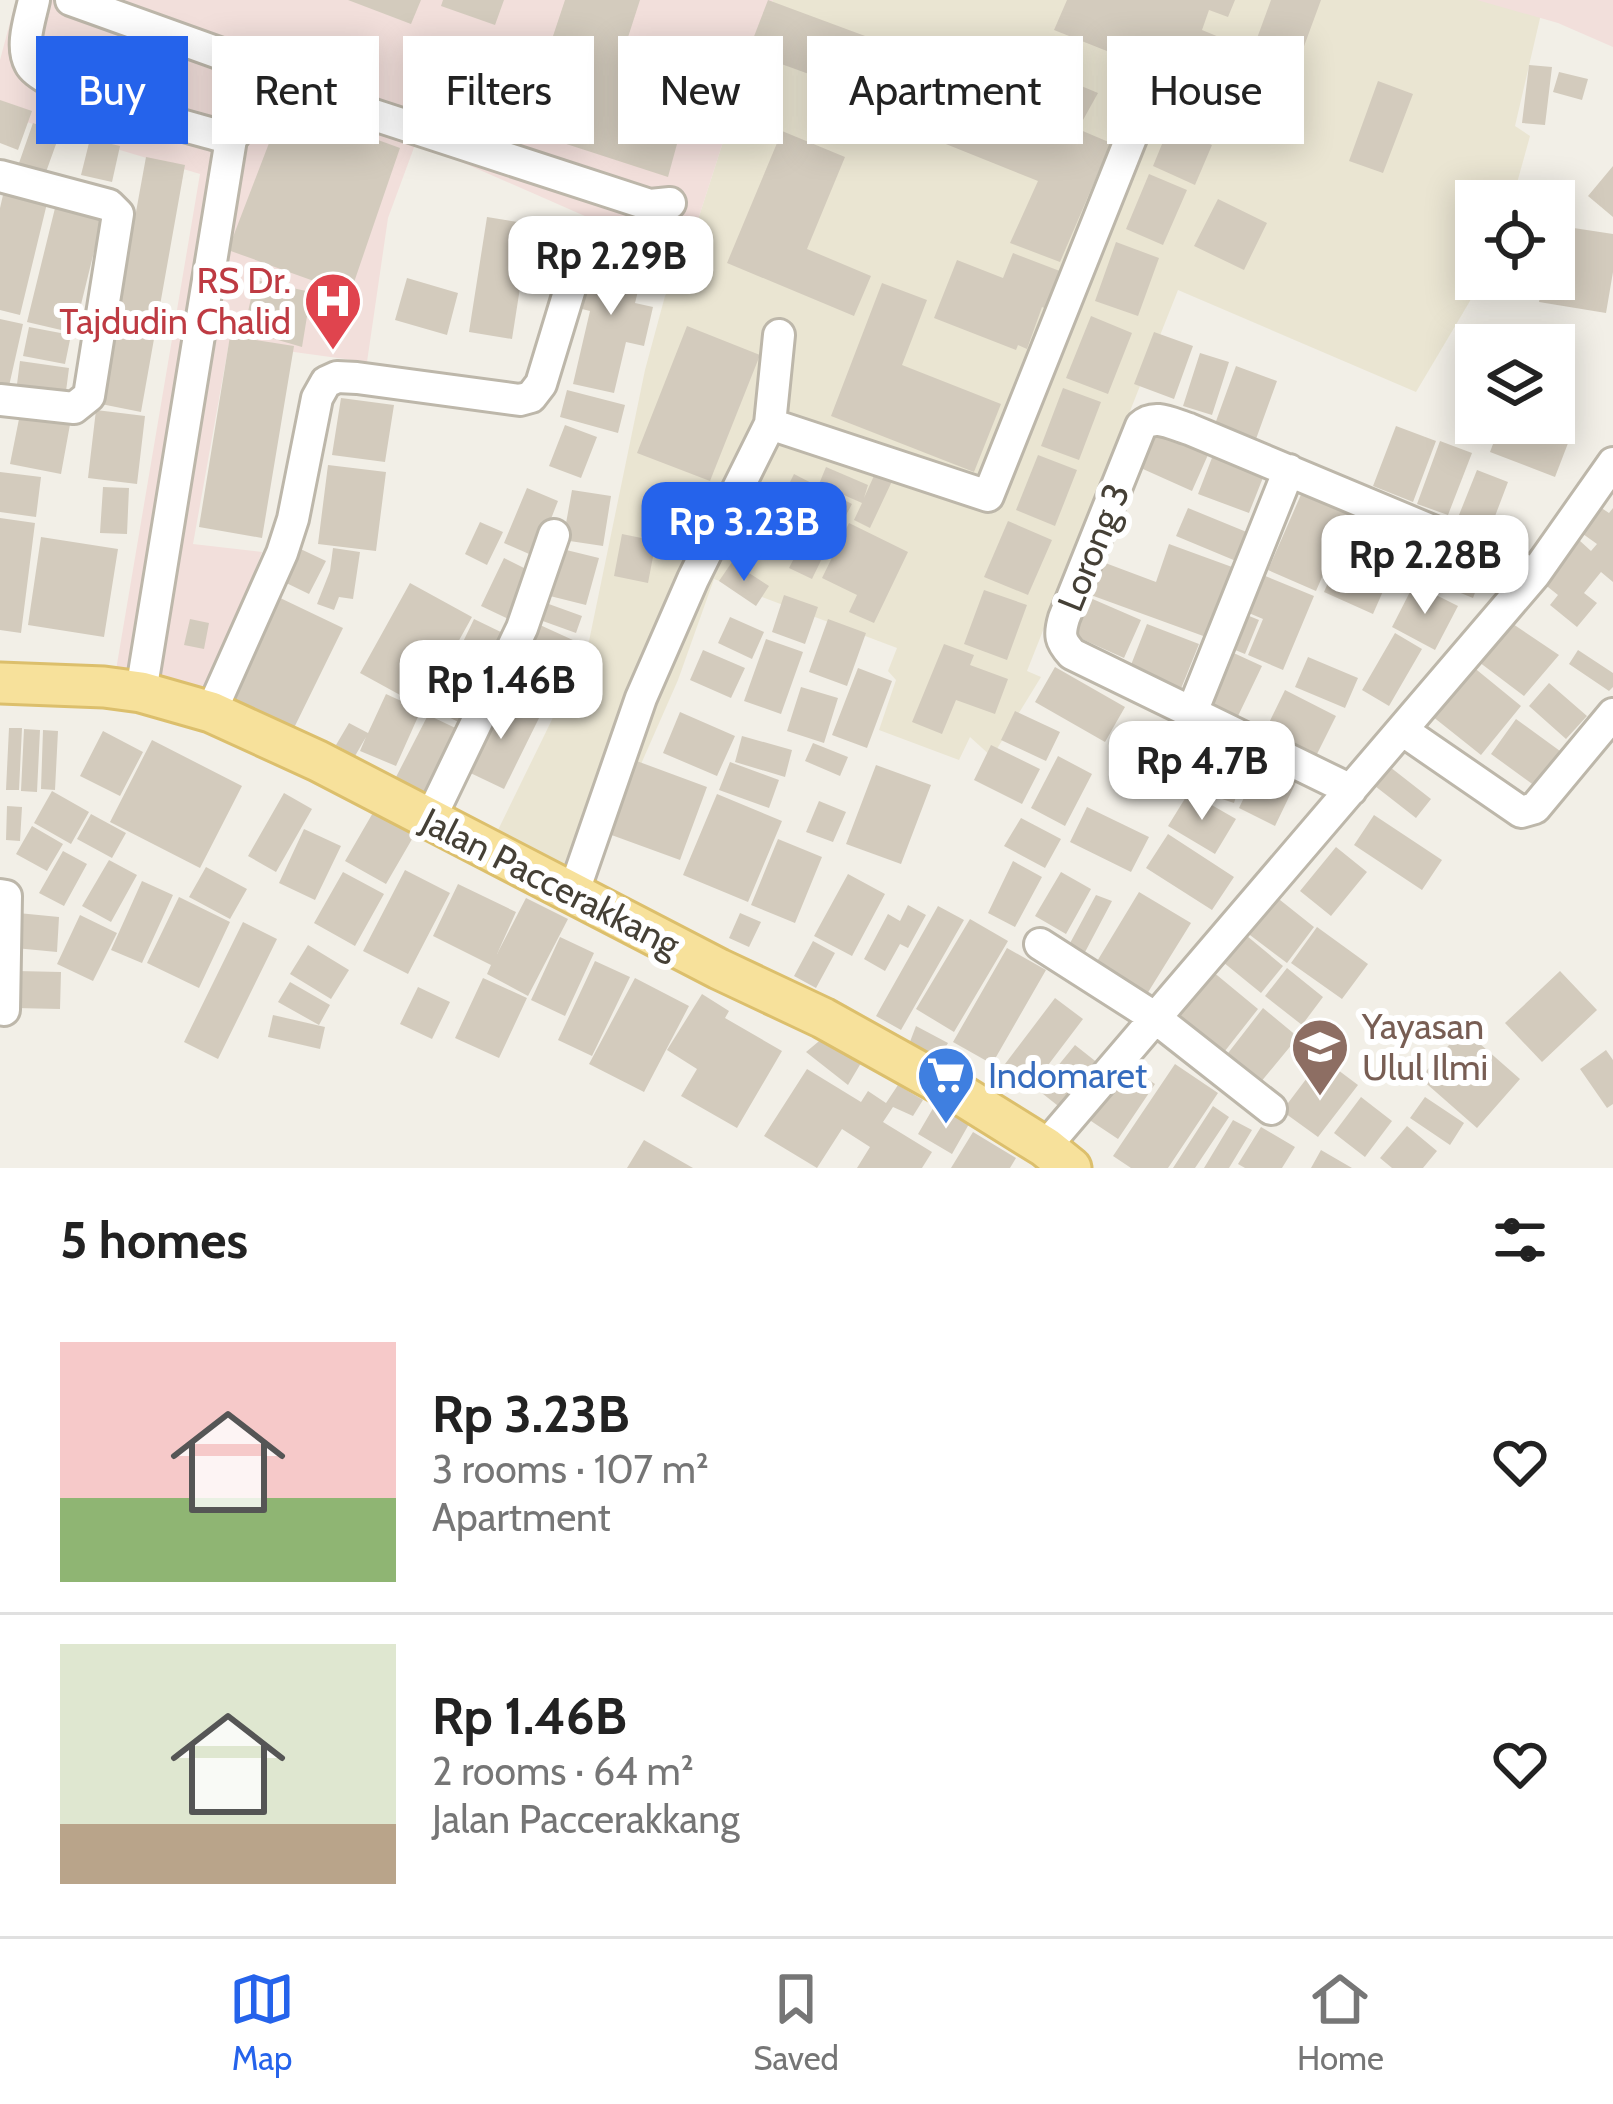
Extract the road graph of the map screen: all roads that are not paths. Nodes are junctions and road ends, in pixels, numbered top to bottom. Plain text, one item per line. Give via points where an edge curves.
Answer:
1 (34, 0) edge
2 (70, 0) edge
3 (212, 51) edge
4 (379, 117) edge
5 (212, 133) edge
6 (230, 144) edge
7 (1129, 144) edge
8 (0, 176) edge
9 (670, 203) dead end
10 (576, 269) dead end
11 (779, 335) dead end
12 (0, 400) edge
13 (770, 424) junction
14 (1613, 463) edge
15 (1289, 470) junction
16 (554, 535) dead end
17 (1535, 574) junction
18 (0, 683) edge
19 (141, 692) junction
20 (211, 712) junction
21 (1192, 712) junction
22 (1613, 714) edge
23 (1402, 730) junction
24 (1351, 790) junction
25 (430, 819) junction
26 (573, 894) junction
27 (0, 895) edge
28 (1040, 944) dead end
29 (4, 1010) dead end
30 (1154, 1017) junction
31 (1271, 1109) dead end
32 (1058, 1158) edge

1 - 5 street via 26,42 38,74
2 - 3 street
4 - 9 street via 650,205
6 - 19 street
7 - 13 street via 988,496
8 - 12 street via 110,205 118,214 89,396 74,408
10 - 20 street via 531,397 357,378 326,382 282,553
11 - 13 street
13 - 26 street via 641,698
14 - 17 street
15 - 17 street
15 - 21 street
15 - 21 street, Lorong 3 via 1147,420 1064,618 1061,643 1072,654
16 - 25 street via 522,628
17 - 23 street
18 - 19 main road, Jalan Paccerakkang
19 - 20 main road, Jalan Paccerakkang
20 - 25 main road, Jalan Paccerakkang
21 - 24 street, Lorong 3
22 - 23 street via 1535,808 1521,812
23 - 24 street
24 - 30 street
25 - 26 main road, Jalan Paccerakkang
26 - 32 main road, Jalan Paccerakkang via 823,1018
27 - 29 street
28 - 30 street
30 - 31 street
30 - 32 street

